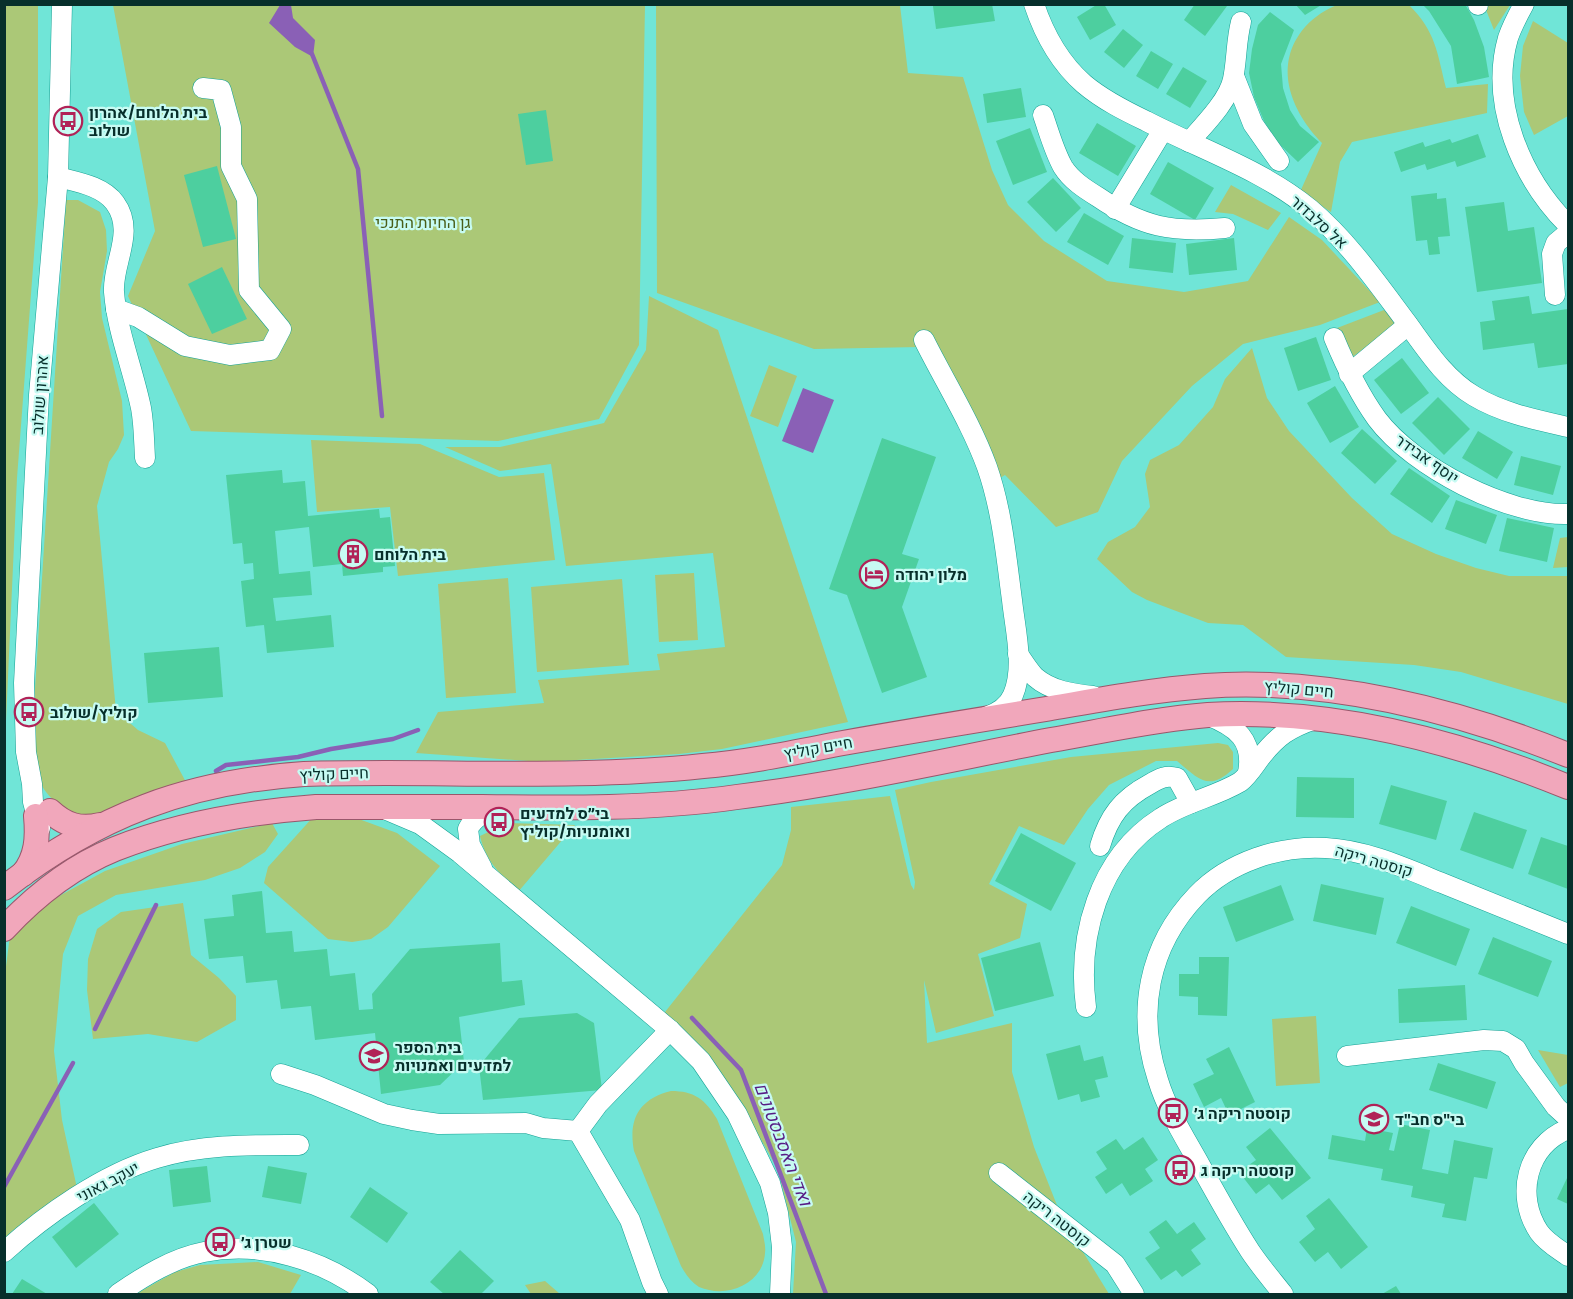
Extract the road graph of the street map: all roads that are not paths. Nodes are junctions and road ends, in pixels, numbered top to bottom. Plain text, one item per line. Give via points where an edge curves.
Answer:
1 (62, 4) edge
2 (1034, 4) edge
3 (1524, 4) edge
4 (1241, 22) dead end
5 (1234, 76) junction
6 (203, 88) dead end
7 (1043, 115) dead end
8 (1163, 130) junction
9 (1189, 142) junction
10 (1279, 161) dead end
11 (58, 177) junction
12 (1115, 209) junction
13 (1569, 225) edge
14 (1225, 228) dead end
15 (1569, 233) edge
16 (1555, 295) dead end
17 (116, 309) junction
18 (1408, 325) junction
19 (1334, 338) dead end
20 (924, 340) dead end
21 (1349, 374) junction
22 (1569, 427) edge
23 (146, 458) dead end
24 (1569, 514) edge
25 (1018, 654) junction
26 (1108, 698) junction
27 (1207, 715) junction
28 (1316, 719) junction
29 (975, 721) junction
30 (1569, 755) edge
31 (1248, 773) junction
32 (1569, 787) edge
33 (1191, 803) junction
34 (379, 807) junction
35 (503, 807) junction
36 (43, 814) junction
37 (105, 823) junction
38 (1100, 846) dead end
39 (60, 848) junction
40 (75, 870) junction
41 (486, 875) junction
42 (14, 881) edge
43 (4, 929) edge
44 (1569, 934) edge
45 (1086, 1007) dead end
46 (670, 1030) junction
47 (1347, 1056) dead end
48 (281, 1074) dead end
49 (1569, 1118) edge
50 (1569, 1129) edge
51 (578, 1131) junction
52 (299, 1145) dead end
53 (999, 1173) dead end
54 (4, 1252) edge
55 (1569, 1256) edge
56 (118, 1294) edge
57 (368, 1294) edge
58 (658, 1294) edge
59 (780, 1294) edge
60 (1134, 1294) edge
61 (1283, 1294) edge

1 - 11 street, אהרון שולוב
2 - 8 street, אל סלבדור via 1050,44 1084,84 1107,101
3 - 13 street via 1508,38 1503,96 1526,167 1550,207
4 - 5 street
5 - 9 street via 1225,98
5 - 10 street via 1253,124
6 - 17 street via 221,90 231,127 231,166 247,199 249,290 280,329 270,350 230,355 185,346 138,317
7 - 12 street via 1063,167 1073,179
8 - 9 street, אל סלבדור
8 - 12 street
9 - 18 street, אל סלבדור via 1274,185 1310,209 1359,258
11 - 17 street via 90,185 115,202 124,231 114,289
11 - 36 street, אהרון שולוב via 39,395 27,621 25,738 32,784
12 - 14 street via 1141,222 1168,228
15 - 16 street via 1556,243 1552,254
17 - 23 street via 141,410
18 - 21 street
18 - 22 street, אל סלבדור via 1454,381 1474,396 1510,412
19 - 21 street, יוסף אבידר
20 - 25 street via 988,469 1002,523
21 - 24 street, יוסף אבידר via 1378,420 1394,437 1445,474 1506,503
25 - 26 street via 1035,676 1047,684 1072,694
25 - 29 street via 1017,682 1009,702
26 - 29 main road, חיים קוליץ
26 - 30 main road, חיים קוליץ via 1205,686 1314,689 1429,709 1503,730
27 - 28 main road, חיים קוליץ
27 - 31 street via 1222,721 1243,739 1251,759
27 - 35 main road, חיים קוליץ via 738,797 620,806
28 - 31 street via 1277,737
28 - 32 main road, חיים קוליץ via 1422,738 1493,758
29 - 37 main road, חיים קוליץ via 739,762 662,770 271,777 184,794
31 - 33 street via 1232,786
33 - 38 street via 1177,778 1162,777 1123,802
33 - 45 street via 1138,836 1106,878 1088,926 1083,983
34 - 35 main road, חיים קוליץ
34 - 40 main road, חיים קוליץ via 285,809 204,823 114,850
34 - 41 street via 420,824
35 - 41 street via 484,813 468,829 470,845
36 - 37 main road via 75,827
36 - 39 street, אהרון שולוב
36 - 42 main road via 31,863
37 - 39 main road, חיים קוליץ
39 - 40 street, אהרון שולוב
39 - 42 main road, חיים קוליץ
40 - 43 main road, חיים קוליץ via 24,908
41 - 46 street
44 - 61 street, קוסטה ריקה via 1417,873 1343,849 1305,847 1253,859 1202,891 1181,912 1163,942 1149,987 1152,1061 1180,1129 1222,1204 1252,1254
46 - 51 street via 598,1104
46 - 59 street via 701,1061 737,1114 770,1183 782,1247
47 - 49 street via 1503,1041 1516,1049 1556,1107
48 - 51 street via 384,1114 412,1120 439,1124 526,1123
50 - 55 street via 1538,1153 1529,1169 1527,1184 1531,1218 1540,1234
51 - 58 street via 630,1220
52 - 54 street, יעקב גאוני via 245,1144 158,1157 108,1179 35,1225
53 - 60 street, קוסטה ריקה via 1115,1264
56 - 57 street via 174,1261 204,1252 242,1248 332,1270

